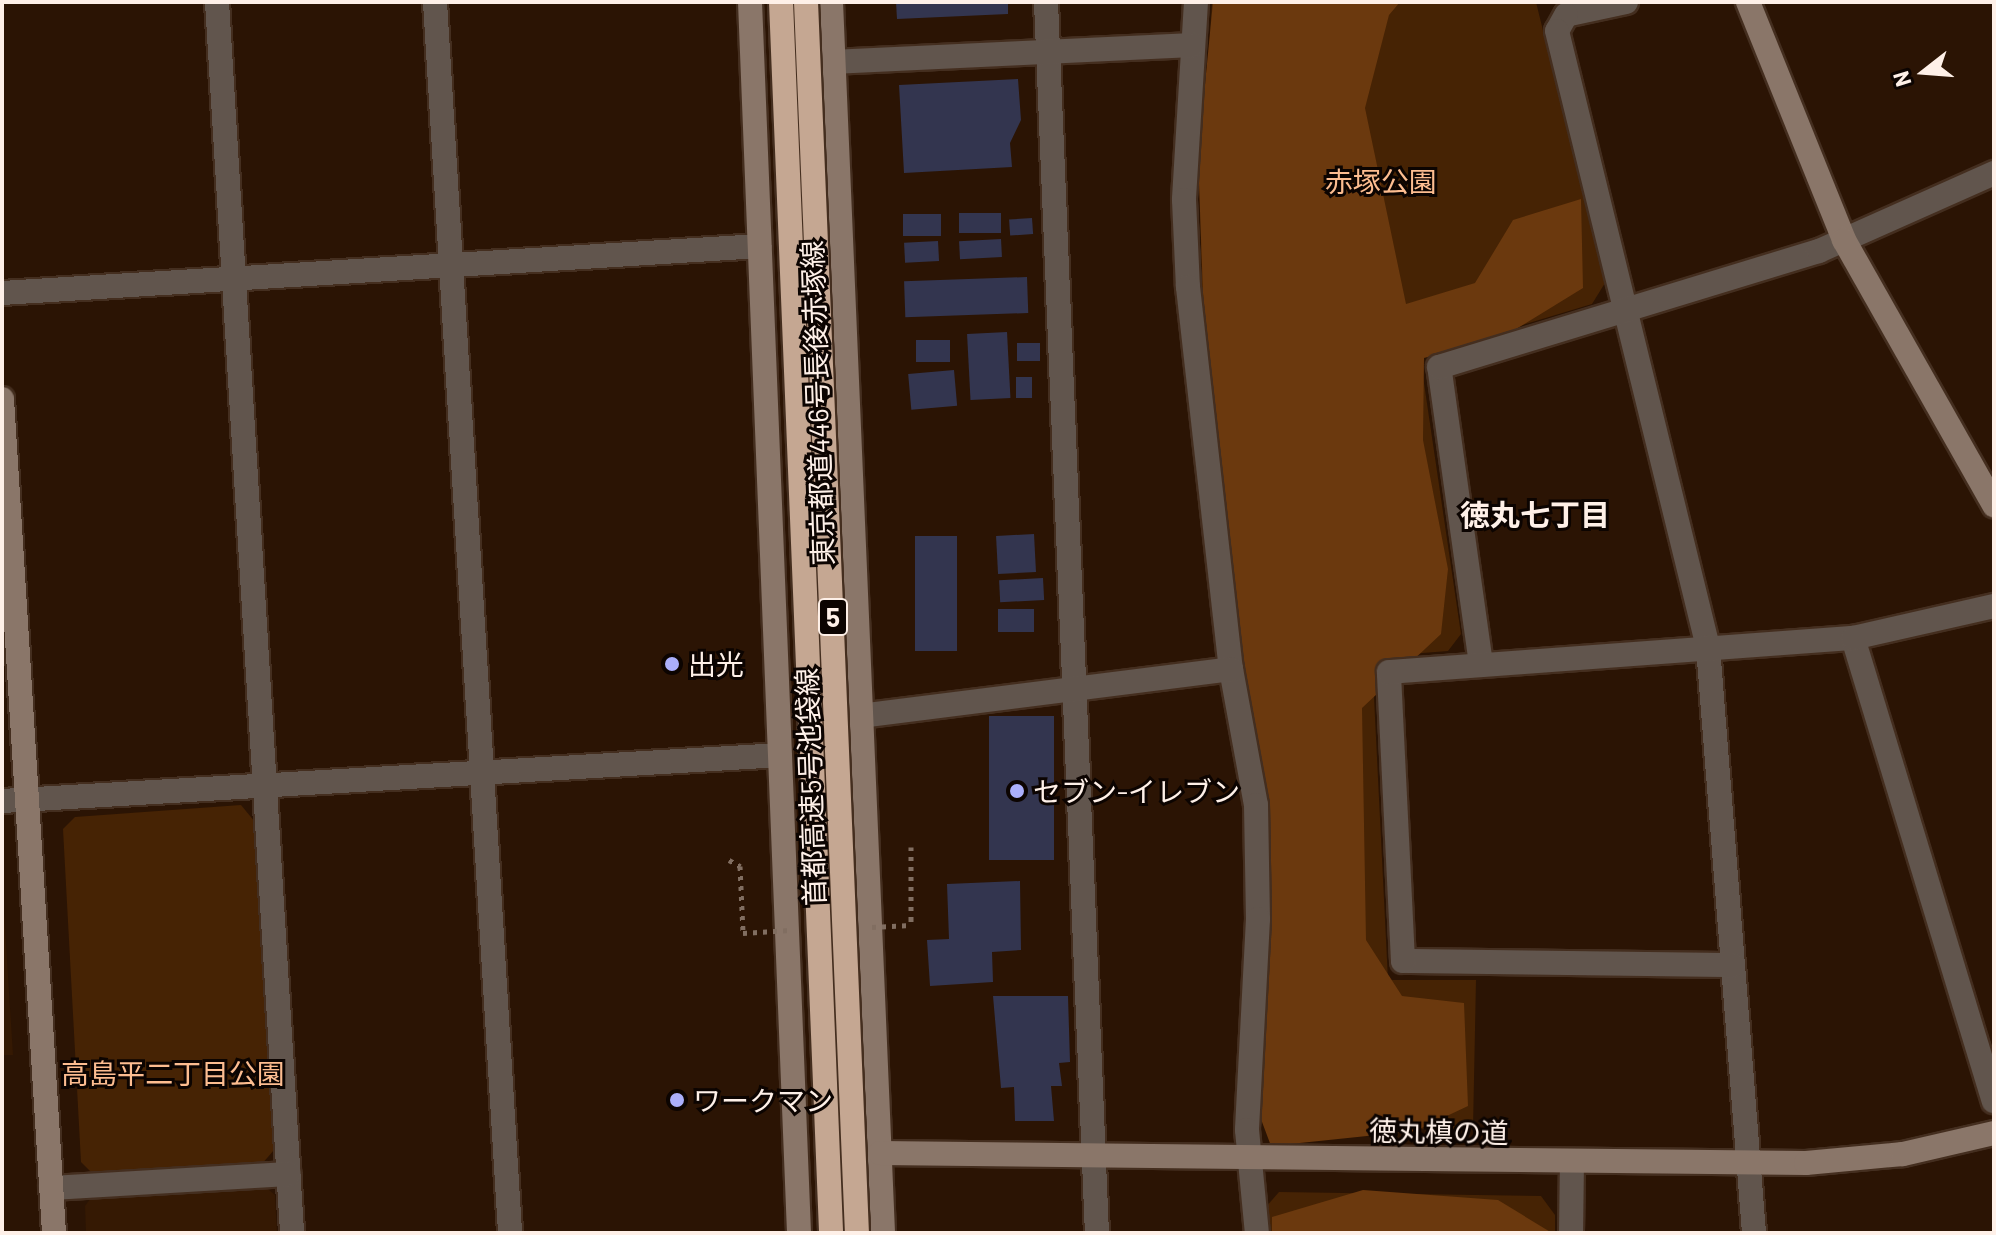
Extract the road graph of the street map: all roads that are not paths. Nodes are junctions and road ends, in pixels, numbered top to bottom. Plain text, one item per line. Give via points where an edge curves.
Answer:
1 (217, 2) edge
2 (435, 2) edge
3 (750, 2) edge
4 (781, 2) edge
5 (806, 2) edge
6 (831, 2) edge
7 (1046, 2) edge
8 (1196, 2) edge
9 (1626, 2) edge
10 (1748, 2) edge
11 (1192, 45) junction
12 (1048, 52) junction
13 (833, 62) junction
14 (1994, 173) edge
15 (1844, 240) junction
16 (760, 246) junction
17 (451, 266) junction
18 (235, 279) junction
19 (2, 293) edge
20 (1624, 309) junction
21 (2, 399) edge
22 (1994, 505) edge
23 (1994, 606) edge
24 (1853, 638) junction
25 (1708, 647) junction
26 (1481, 664) junction
27 (1231, 669) junction
28 (1075, 688) junction
29 (860, 716) junction
30 (780, 755) junction
31 (481, 772) junction
32 (265, 784) junction
33 (27, 800) junction
34 (2, 801) edge
35 (1733, 965) junction
36 (1994, 1101) edge
37 (1994, 1133) edge
38 (880, 1153) junction
39 (1094, 1156) junction
40 (1251, 1157) junction
41 (1572, 1163) junction
42 (1749, 1164) junction
43 (289, 1174) junction
44 (51, 1188) junction
45 (54, 1233) edge
46 (292, 1233) edge
47 (510, 1233) edge
48 (799, 1233) edge
49 (831, 1233) edge
50 (857, 1233) edge
51 (883, 1233) edge
52 (1097, 1233) edge
53 (1257, 1233) edge
54 (1571, 1233) edge
55 (1754, 1233) edge

1 - 18 street
2 - 17 street
3 - 16 street, 東京都道446号長後赤塚線
4 - 49 highway, 首都高速5号池袋線 / 5, bridge
5 - 50 highway, 首都高速5号池袋線 / 5, bridge
6 - 13 street, 東京都道446号長後赤塚線
7 - 12 street
8 - 11 street
9 - 20 street via 1566,15 1557,31
10 - 15 street
11 - 12 street
11 - 27 street via 1184,200 1188,287
12 - 13 street
12 - 28 street
13 - 29 street, 東京都道446号長後赤塚線
14 - 15 street
15 - 20 street
15 - 22 street
16 - 17 street
16 - 30 street, 東京都道446号長後赤塚線
17 - 18 street
17 - 31 street
18 - 19 street
18 - 32 street
20 - 25 street
20 - 26 street via 1439,367
21 - 33 street
23 - 24 street
24 - 25 street
24 - 36 street
25 - 26 street
25 - 35 street
26 - 35 street via 1389,672 1403,961
27 - 28 street
27 - 40 street via 1251,766 1258,844
28 - 29 street
28 - 39 street
29 - 38 street, 東京都道446号長後赤塚線
30 - 31 street
30 - 48 street, 東京都道446号長後赤塚線
31 - 32 street
31 - 47 street
32 - 33 street
32 - 43 street
33 - 34 street
33 - 44 street
35 - 42 street
37 - 42 street, 徳丸槙の道 via 1890,1155
38 - 39 street, 徳丸槙の道
38 - 51 street, 東京都道446号長後赤塚線
39 - 40 street, 徳丸槙の道
39 - 52 street
40 - 41 street, 徳丸槙の道
40 - 53 street
41 - 42 street, 徳丸槙の道
41 - 54 street
42 - 55 street
43 - 44 street
43 - 46 street
44 - 45 street

